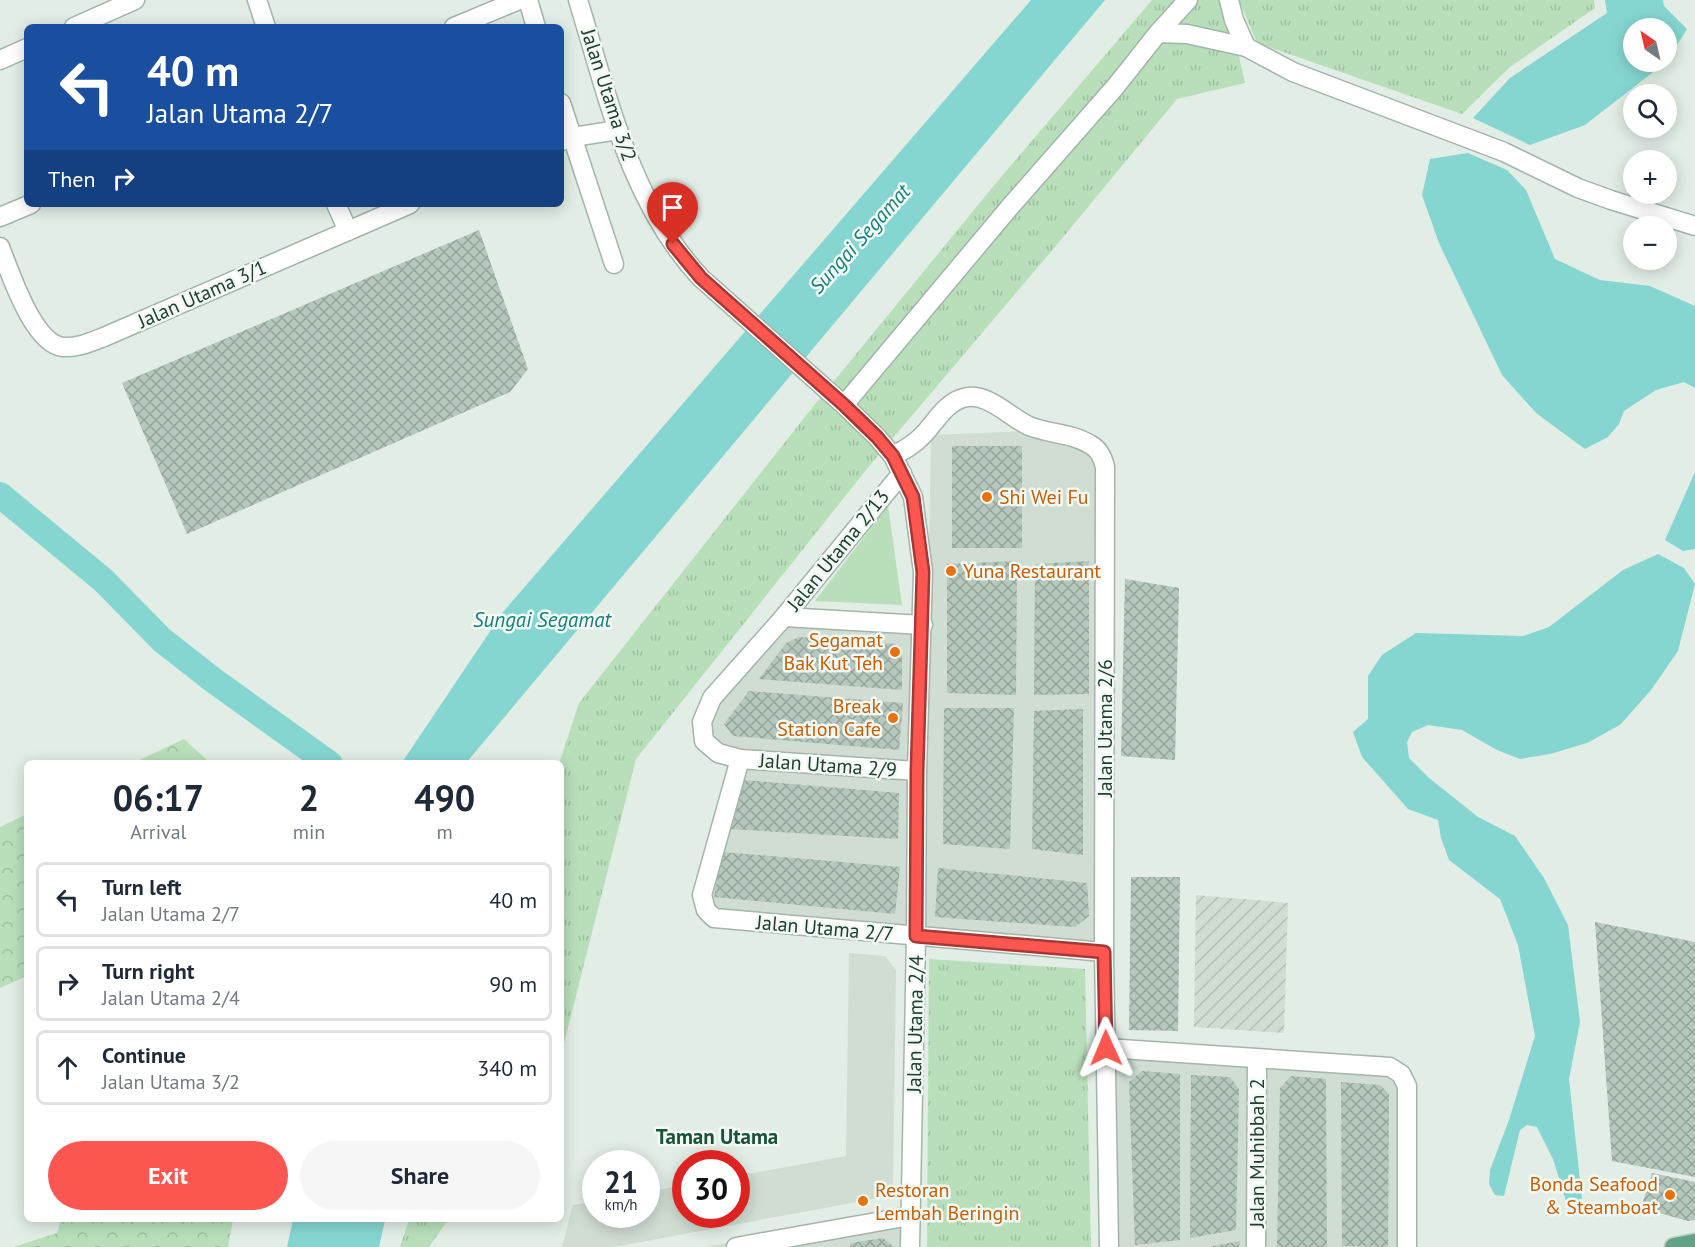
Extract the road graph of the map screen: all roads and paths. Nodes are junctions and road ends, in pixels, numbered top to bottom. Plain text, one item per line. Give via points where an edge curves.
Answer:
1 (135, 0) edge
2 (257, 0) edge
3 (519, 0) edge
4 (528, 0) edge
5 (578, 0) edge
6 (1188, 0) edge
7 (1229, 0) edge
8 (81, 24) edge
9 (265, 24) edge
10 (461, 24) edge
11 (535, 24) edge
12 (1158, 33) junction
13 (1245, 47) junction
14 (24, 49) edge
15 (0, 60) edge
16 (564, 121) edge
17 (618, 130) junction
18 (567, 139) edge
19 (24, 207) edge
20 (337, 207) edge
21 (403, 207) edge
22 (0, 217) edge
23 (1695, 226) edge
24 (348, 231) junction
25 (0, 247) edge
26 (614, 264) dead end
27 (701, 278) joint
28 (839, 400) junction
29 (893, 456) junction
30 (902, 473) junction
31 (784, 617) junction
32 (923, 625) junction
33 (740, 759) junction
34 (917, 771) junction
35 (916, 936) junction
36 (1104, 952) junction
37 (1106, 1048) junction
38 (1257, 1059) junction
39 (910, 1216) junction
40 (1695, 1243) edge
41 (736, 1247) edge
42 (910, 1247) edge
43 (1109, 1247) edge
44 (1256, 1247) edge
45 (1407, 1247) edge
46 (1674, 1247) edge

1 - 8 street
2 - 9 street
3 - 10 street
4 - 11 street
5 - 17 street, Jalan Utama 3/2
6 - 12 street
7 - 13 street
12 - 13 street via 1187,34
12 - 28 street via 1116,86
13 - 23 street via 1293,72 1504,152 1578,188
14 - 15 street
16 - 18 street
17 - 18 street
17 - 27 street, Jalan Utama 3/2 via 661,226
18 - 26 street
19 - 22 street
20 - 24 street
21 - 24 street, Jalan Utama 3/1
24 - 25 street, Jalan Utama 3/1 via 76,347 61,347 38,331
27 - 28 street, Jalan Utama 2/4
28 - 29 street, Jalan Utama 2/4
29 - 30 street, Jalan Utama 2/4
29 - 36 street, Jalan Utama 2/6 via 924,435 952,403 980,397 1032,427 1092,445 1102,455 1106,551
30 - 31 street, Jalan Utama 2/13
30 - 32 street, Jalan Utama 2/4 via 917,517
31 - 32 street
31 - 33 street, Jalan Utama 2/13 via 712,698 702,722 704,741 718,753
32 - 34 street, Jalan Utama 2/4
33 - 34 street, Jalan Utama 2/9
33 - 35 street, Jalan Utama 2/7 via 702,895 706,910 714,918
34 - 35 street, Jalan Utama 2/4
35 - 36 street, Jalan Utama 2/7
35 - 39 street, Jalan Utama 2/4
36 - 37 street, Jalan Utama 2/6
37 - 38 street
37 - 43 street, Jalan Utama 2/6
38 - 44 street, Jalan Muhibbah 2
38 - 45 street via 1390,1067 1401,1074 1407,1086
39 - 41 street
39 - 42 street, Jalan Utama 2/4
40 - 46 main road

